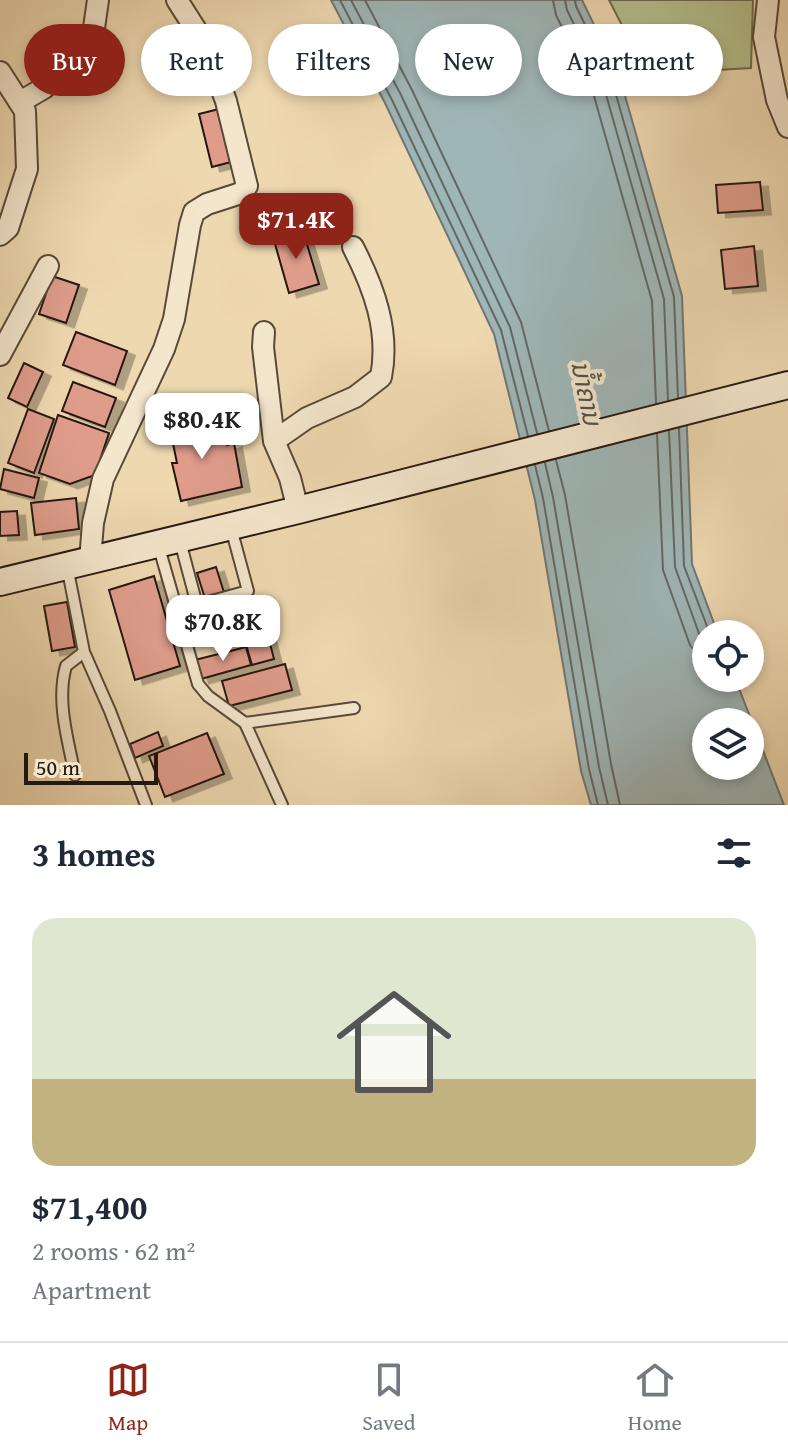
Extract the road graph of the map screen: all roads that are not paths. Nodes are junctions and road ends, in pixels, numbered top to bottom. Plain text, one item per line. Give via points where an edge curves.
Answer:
1 (98, 0) edge
2 (177, 0) edge
3 (768, 0) edge
4 (0, 72) edge
5 (20, 102) junction
6 (788, 127) edge
7 (0, 235) edge
8 (353, 247) dead end
9 (48, 266) dead end
10 (264, 332) dead end
11 (0, 355) edge
12 (785, 386) edge
13 (274, 441) junction
14 (298, 510) junction
15 (231, 527) junction
16 (168, 541) junction
17 (79, 563) junction
18 (0, 582) edge
19 (84, 652) junction
20 (354, 708) dead end
21 (245, 723) junction
22 (75, 775) dead end
23 (146, 805) edge
24 (282, 805) edge

1 - 5 street via 92,42 44,88
2 - 17 street via 205,44 247,186 194,212 174,319 103,479
3 - 6 street via 764,37
4 - 5 street
5 - 7 street via 25,111 27,169 8,228
8 - 13 street via 378,307 381,377
9 - 11 street
10 - 13 street
12 - 14 main road
13 - 14 street
14 - 15 main road
15 - 16 main road
15 - 16 lane via 248,591 197,605
16 - 17 main road
16 - 21 lane via 198,684
17 - 18 main road
17 - 19 lane
19 - 22 lane via 66,666 62,689
19 - 23 lane
20 - 21 lane
21 - 24 lane

